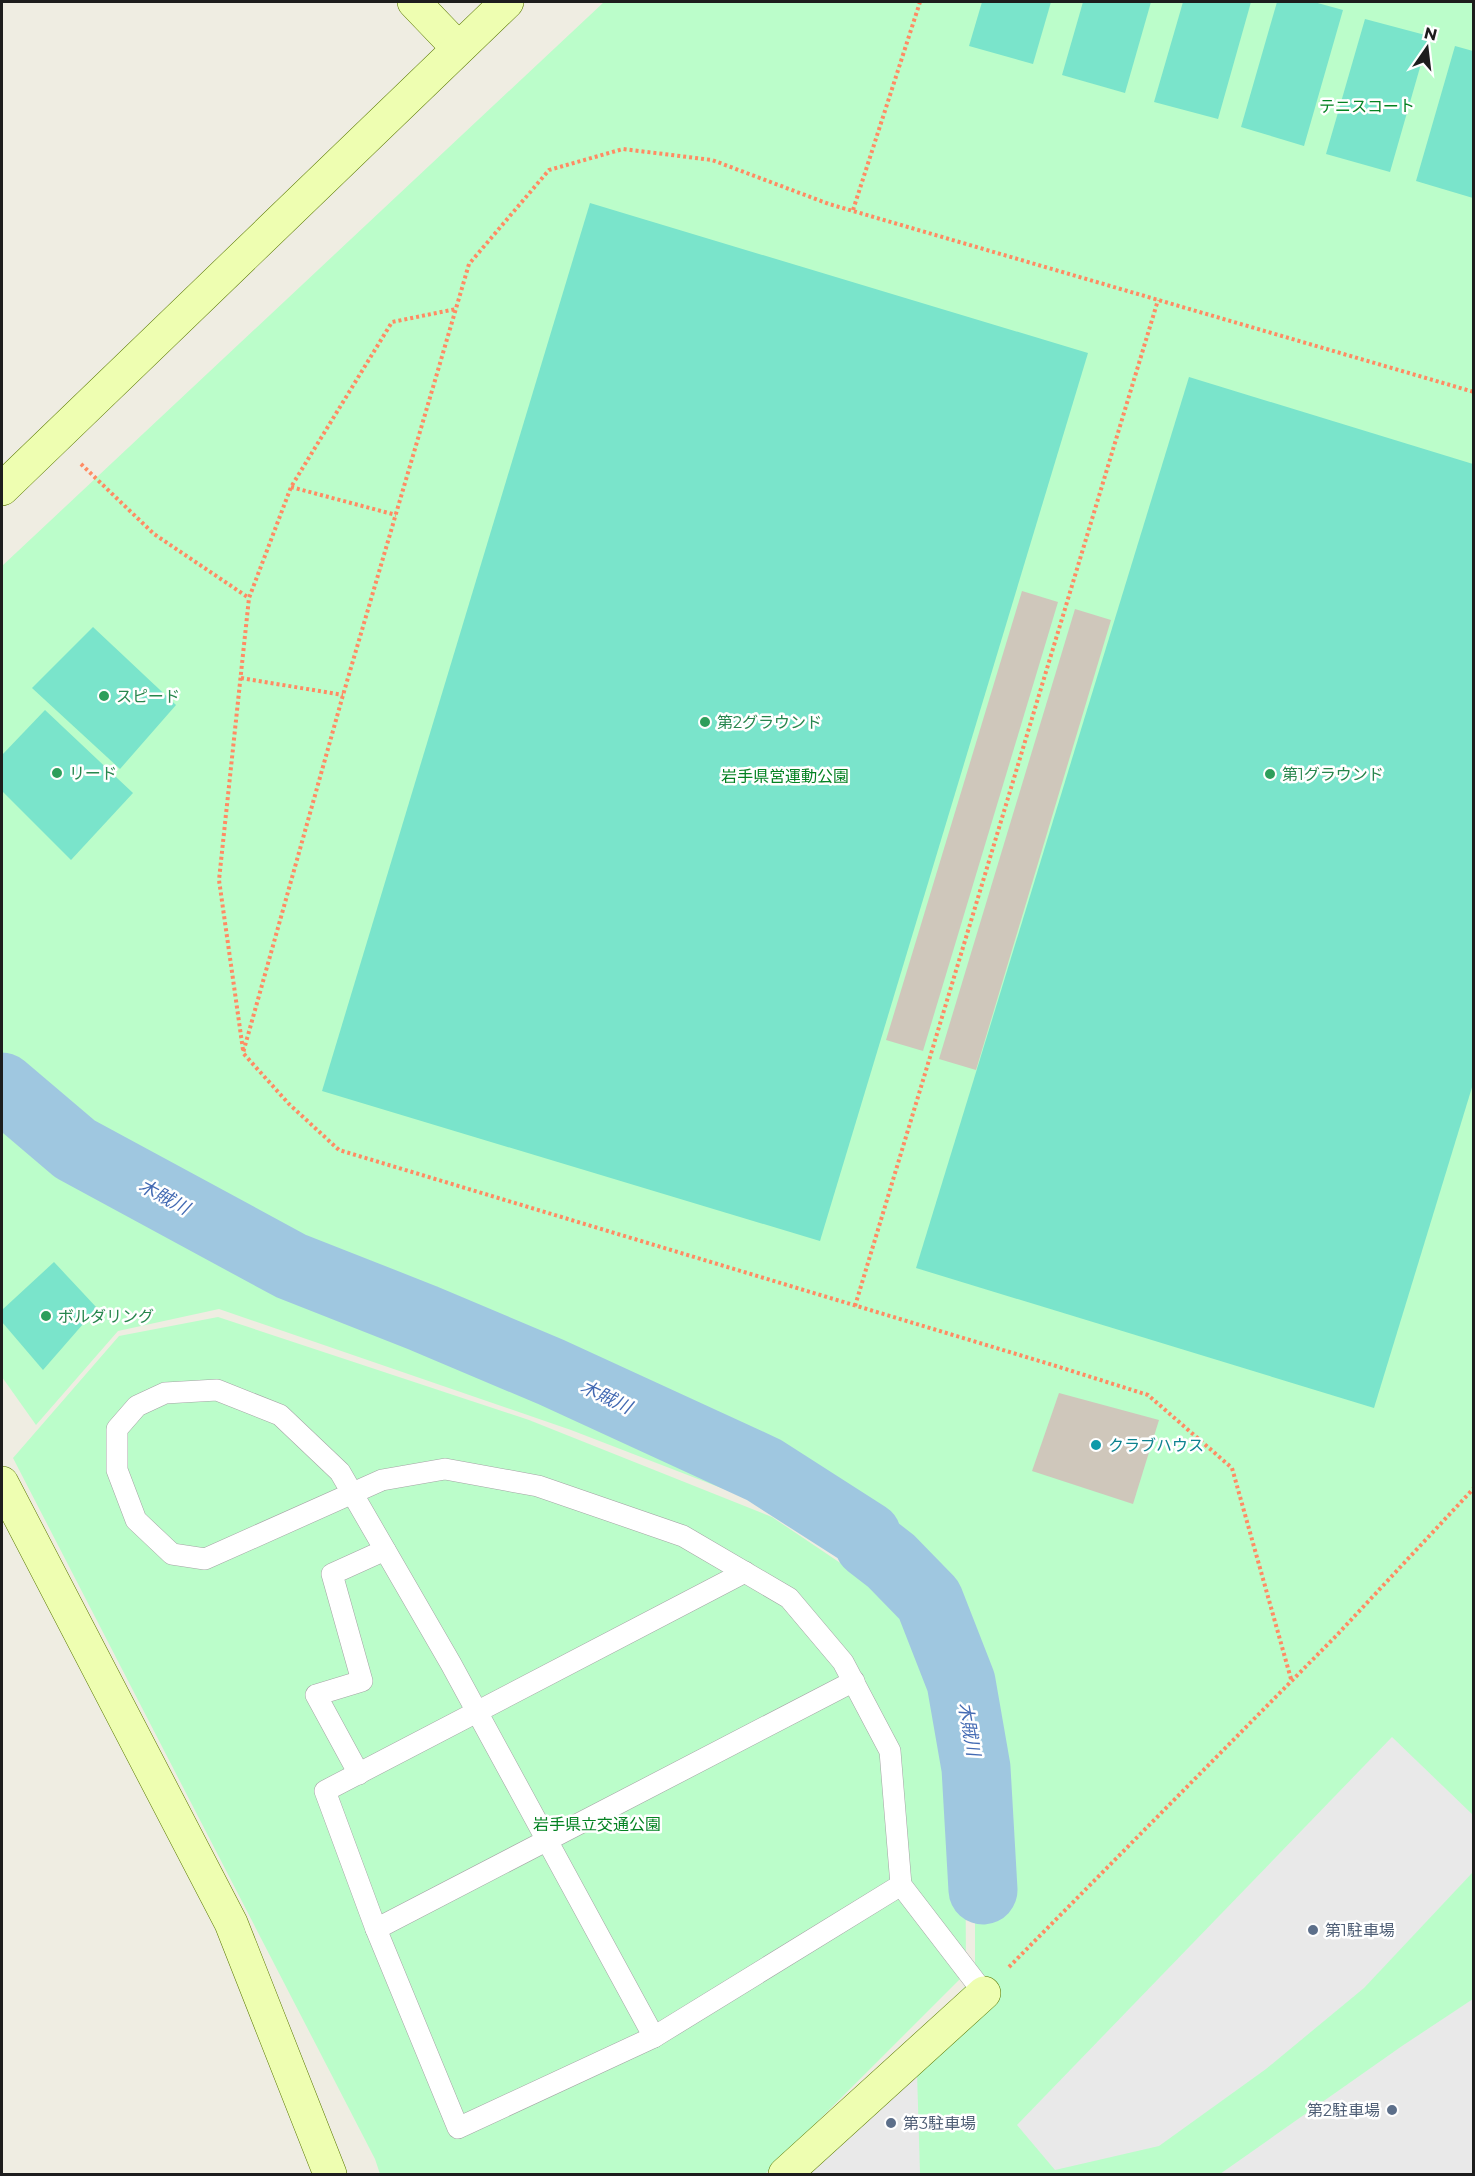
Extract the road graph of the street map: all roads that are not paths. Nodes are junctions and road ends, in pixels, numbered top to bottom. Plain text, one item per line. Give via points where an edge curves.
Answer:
1 (414, 2) edge
2 (507, 2) edge
3 (458, 48) junction
4 (2, 489) edge
5 (2, 1483) edge
6 (352, 1494) junction
7 (385, 1550) junction
8 (745, 1572) junction
9 (854, 1681) junction
10 (477, 1712) junction
11 (359, 1774) junction
12 (547, 1840) junction
13 (901, 1885) junction
14 (376, 1929) junction
15 (984, 1993) joint
16 (654, 2037) junction
17 (330, 2175) edge
18 (785, 2175) edge

1 - 3 street
2 - 3 street
3 - 4 street
5 - 17 street via 231,1923
6 - 6 lane via 340,1472 280,1415 217,1390 165,1393 137,1406 117,1429 117,1470 136,1520 172,1554 205,1559
6 - 7 lane
6 - 8 lane via 382,1480 445,1469 538,1486 683,1536
7 - 10 lane
7 - 11 lane via 332,1574 362,1681 316,1695
8 - 9 lane via 789,1598 843,1662
8 - 10 lane
9 - 12 lane
9 - 13 lane via 890,1751
10 - 11 lane
10 - 12 lane
11 - 14 lane via 325,1791
12 - 14 lane
12 - 16 lane
13 - 15 lane
13 - 16 lane
14 - 16 lane via 458,2128
15 - 18 street

